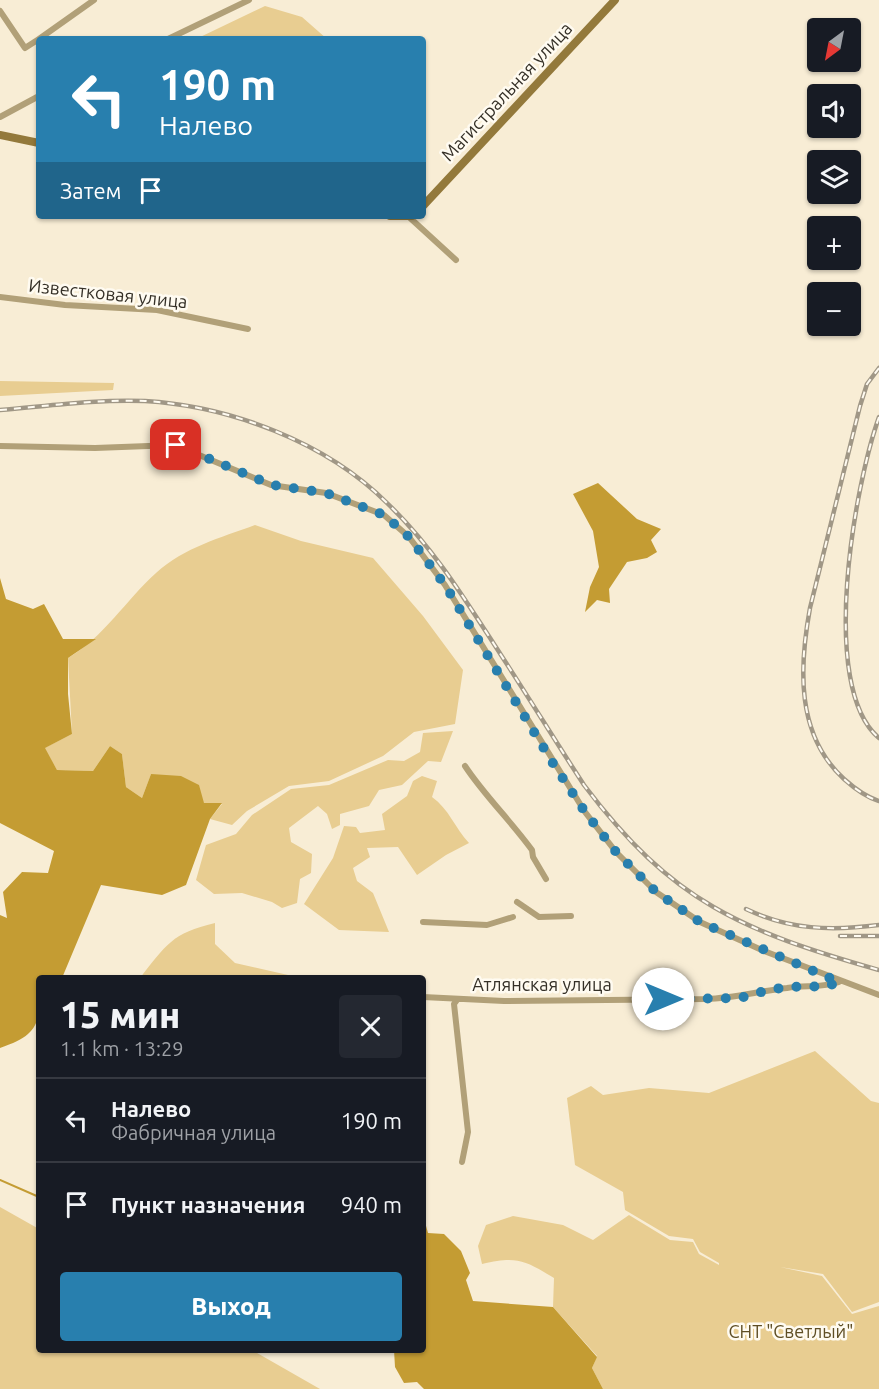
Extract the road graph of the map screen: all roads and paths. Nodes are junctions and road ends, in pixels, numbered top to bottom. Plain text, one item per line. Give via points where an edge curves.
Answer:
1 (94, 0) edge
2 (249, 0) edge
3 (615, 0) edge
4 (0, 11) edge
5 (43, 36) edge
6 (174, 36) edge
7 (36, 41) edge
8 (36, 98) edge
9 (0, 117) edge
10 (0, 135) edge
11 (36, 142) edge
12 (426, 203) edge
13 (412, 219) edge
14 (456, 260) dead end
15 (0, 297) edge
16 (249, 329) dead end
17 (0, 446) edge
18 (465, 766) dead end
19 (546, 879) dead end
20 (517, 902) dead end
21 (513, 916) dead end
22 (571, 916) dead end
23 (423, 922) dead end
24 (839, 982) junction
25 (879, 995) edge
26 (426, 997) edge
27 (457, 1000) junction
28 (462, 1162) dead end

1 - 5 street
2 - 6 street
3 - 12 street, Магистральная улица
4 - 7 street via 25,48
8 - 9 street
10 - 11 street
13 - 14 street
15 - 16 street, Известковая улица via 157,310
17 - 24 street via 176,445 272,485 326,493 384,515 409,537 445,585 554,765 616,852 656,892 700,922
18 - 19 street via 532,850
20 - 22 street via 539,917
21 - 23 street via 487,924
24 - 25 street
24 - 27 street, Атлянская улица via 825,987 772,989 740,998
26 - 27 street, Атлянская улица
27 - 28 street via 454,1021 468,1132

